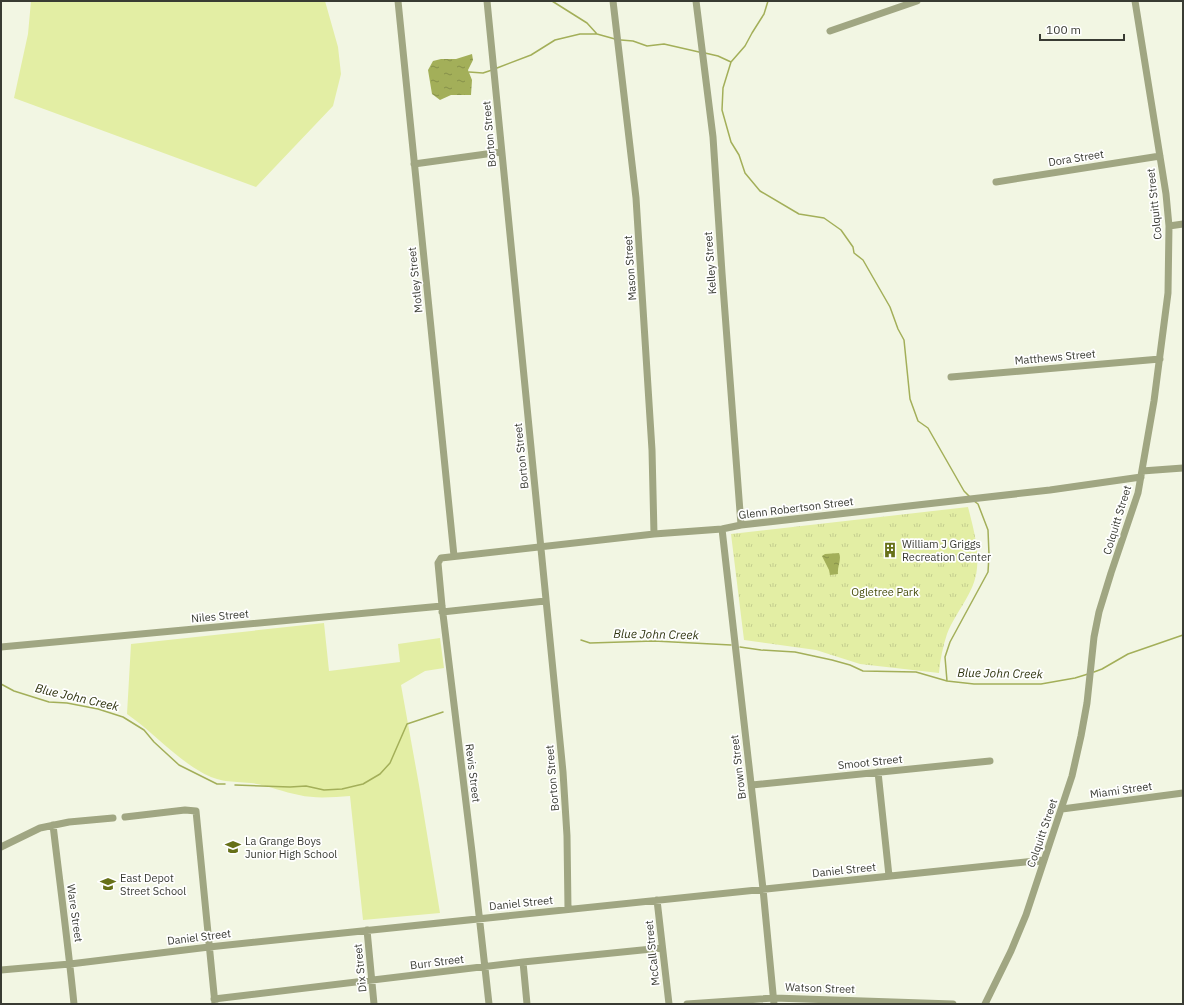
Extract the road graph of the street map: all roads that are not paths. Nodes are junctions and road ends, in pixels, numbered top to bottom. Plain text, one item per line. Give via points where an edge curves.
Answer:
1 (398, 1) edge
2 (487, 1) edge
3 (613, 1) edge
4 (696, 1) edge
5 (917, 1) edge
6 (1135, 1) edge
7 (830, 31) dead end
8 (501, 152) junction
9 (1160, 156) junction
10 (414, 164) junction
11 (996, 182) dead end
12 (1183, 224) edge
13 (1169, 226) junction
14 (1160, 359) junction
15 (951, 377) dead end
16 (1183, 468) edge
17 (1141, 474) junction
18 (741, 525) junction
19 (722, 528) junction
20 (654, 534) junction
21 (541, 547) junction
22 (454, 556) junction
23 (546, 601) junction
24 (442, 609) junction
25 (1, 647) edge
26 (990, 761) dead end
27 (878, 772) junction
28 (752, 785) junction
29 (1183, 793) edge
30 (1062, 809) junction
31 (125, 817) dead end
32 (113, 818) dead end
33 (53, 825) junction
34 (1, 847) edge
35 (1044, 860) junction
36 (889, 876) junction
37 (763, 889) junction
38 (657, 900) junction
39 (568, 909) junction
40 (480, 919) junction
41 (367, 930) junction
42 (209, 947) junction
43 (662, 948) junction
44 (523, 962) junction
45 (70, 964) junction
46 (485, 967) junction
47 (1, 970) edge
48 (372, 980) junction
49 (774, 1001) edge
50 (215, 1002) edge
51 (74, 1004) edge
52 (374, 1004) edge
53 (489, 1004) edge
54 (527, 1004) edge
55 (669, 1004) edge
56 (687, 1004) edge
57 (953, 1004) edge
58 (984, 1004) edge

1 - 10 street, Motley Street
2 - 8 street, Borton Street
3 - 20 street, Mason Street via 636,198 652,450
4 - 18 street, Kelley Street via 713,137
5 - 7 street
6 - 9 street, Colquitt Street
8 - 10 street
8 - 21 street, Borton Street
9 - 11 street, Dora Street
9 - 13 street, Colquitt Street
10 - 22 street, Motley Street
12 - 13 street
13 - 14 street, Colquitt Street via 1168,293
14 - 15 street, Matthews Street
14 - 17 street, Colquitt Street
16 - 17 street, Glenn Robertson Street
17 - 18 street, Glenn Robertson Street via 1050,490
17 - 30 street, Colquitt Street via 1133,510 1100,612 1081,736
18 - 19 street, Glenn Robertson Street
19 - 20 street, Glenn Robertson Street
19 - 28 street, Brown Street
20 - 21 street, Glenn Robertson Street
21 - 22 street, Glenn Robertson Street
21 - 23 street, Borton Street
22 - 24 street, Revis Street via 441,558 438,563
23 - 24 street, Niles Street
23 - 39 street, Borton Street via 563,772
24 - 25 street, Niles Street
24 - 40 street, Revis Street
26 - 27 street, Smoot Street
27 - 28 street, Smoot Street
27 - 36 street
28 - 37 street, Brown Street
29 - 30 street, Miami Street
30 - 35 street, Colquitt Street
31 - 42 street via 185,810 196,812
32 - 33 street
33 - 34 street via 40,828
33 - 45 street, Ware Street
35 - 36 street, Daniel Street
35 - 58 street, Colquitt Street via 1011,951
36 - 37 street, Daniel Street
37 - 38 street, Daniel Street
37 - 49 street, Brown Street
38 - 39 street, Daniel Street
38 - 43 street, McCall Street
39 - 40 street, Daniel Street
40 - 41 street, Daniel Street
40 - 46 street, Revis Street
41 - 42 street, Daniel Street
41 - 48 street, Dix Street
42 - 45 street, Daniel Street
42 - 50 street
43 - 44 street, Burr Street
43 - 55 street, McCall Street
44 - 46 street, Burr Street
44 - 54 street
45 - 47 street, Daniel Street
45 - 51 street, Ware Street
46 - 48 street, Burr Street
46 - 53 street, Revis Street
48 - 50 street, Burr Street
48 - 52 street, Dix Street
49 - 56 street, Watson Street
49 - 57 street, Watson Street

